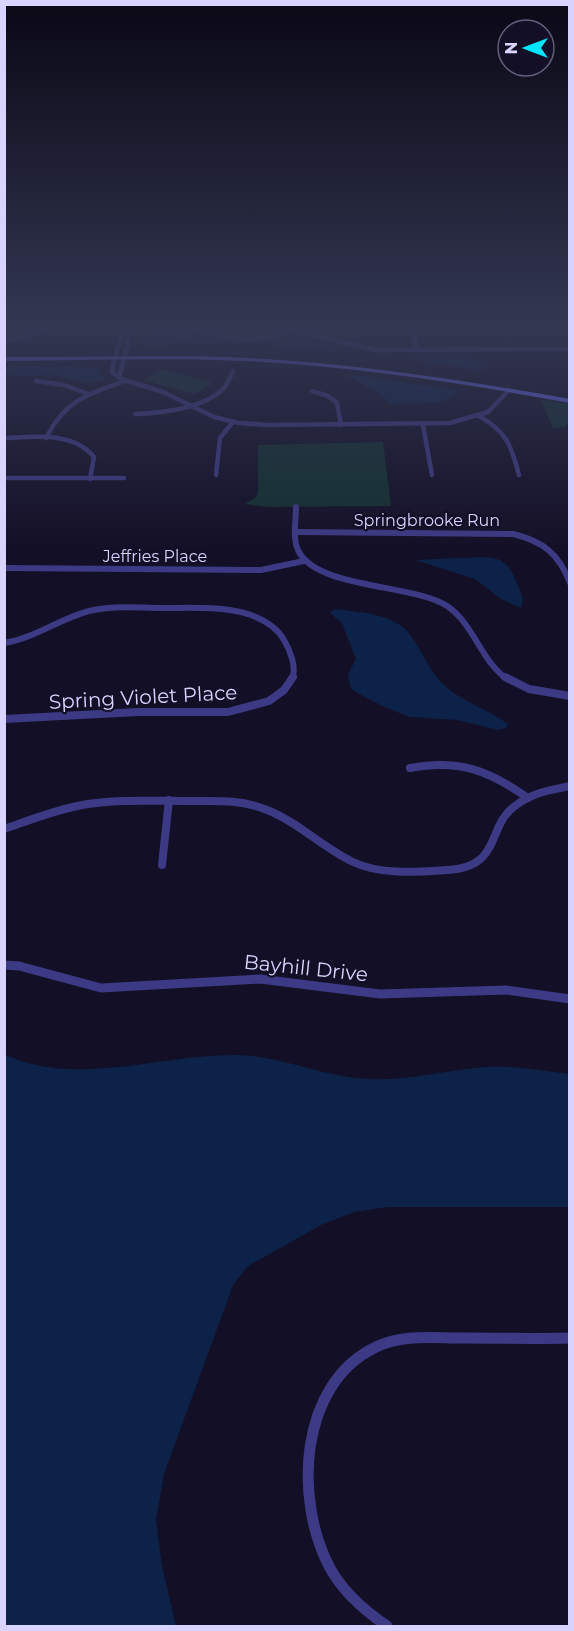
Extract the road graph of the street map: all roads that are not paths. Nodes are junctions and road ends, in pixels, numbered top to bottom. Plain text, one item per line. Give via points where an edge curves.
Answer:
1 (78, 399) edge
2 (178, 399) edge
3 (201, 399) edge
4 (332, 399) edge
5 (501, 399) edge
6 (188, 404) junction
7 (135, 414) dead end
8 (479, 416) junction
9 (233, 422) junction
10 (341, 425) junction
11 (423, 425) junction
12 (4, 438) edge
13 (46, 438) junction
14 (216, 475) dead end
15 (432, 475) dead end
16 (519, 475) dead end
17 (4, 478) edge
18 (124, 478) dead end
19 (90, 479) junction
20 (297, 507) dead end
21 (297, 532) junction
22 (304, 561) junction
23 (4, 568) edge
24 (570, 583) edge
25 (4, 643) edge
26 (570, 696) edge
27 (4, 719) edge
28 (410, 768) dead end
29 (570, 786) edge
30 (528, 798) junction
31 (169, 800) junction
32 (4, 829) edge
33 (162, 865) dead end
34 (4, 965) edge
35 (570, 999) edge
36 (570, 1338) edge
37 (387, 1626) edge

1 - 13 street via 58,414
2 - 6 street
3 - 6 street
4 - 10 street via 337,403
5 - 8 street
6 - 7 street
6 - 9 street
8 - 11 street
8 - 16 street via 506,435
9 - 10 street
9 - 14 street via 220,438
10 - 11 street
11 - 15 street
12 - 13 street
13 - 19 street via 73,442 90,450 94,460
17 - 19 street
18 - 19 street
20 - 21 street
21 - 22 street via 297,549
21 - 24 street, Springbrooke Run via 523,536 552,550
22 - 23 street, Jeffries Place via 261,570
22 - 26 street via 328,574 450,607 465,621 483,656 501,676 537,692
25 - 27 street, Spring Violet Place via 34,636 91,610 213,608 248,614 270,625 285,640 294,664 294,674 283,692 259,706 237,711
28 - 30 street via 437,762 473,768
29 - 30 street
30 - 31 street via 505,816 490,849 475,862 450,870 406,872 354,863 268,810 219,800
31 - 32 street via 83,804
31 - 33 street
34 - 35 street, Bayhill Drive via 101,988 260,979 380,994 506,990
36 - 37 street via 405,1339 385,1343 367,1350 342,1369 326,1390 318,1412 310,1470 312,1520 330,1567 351,1597

